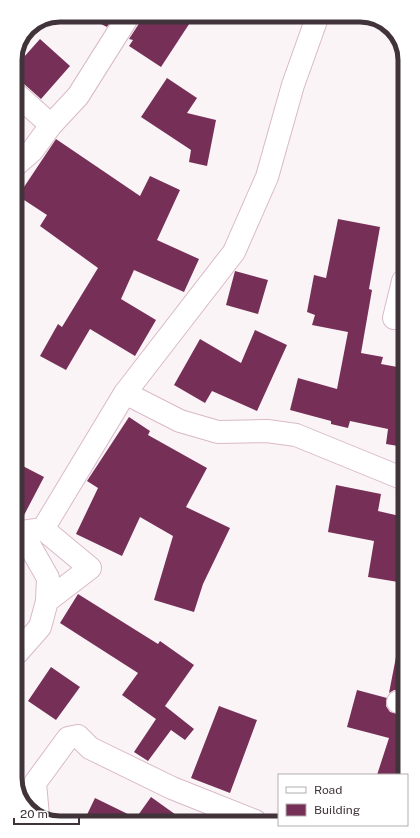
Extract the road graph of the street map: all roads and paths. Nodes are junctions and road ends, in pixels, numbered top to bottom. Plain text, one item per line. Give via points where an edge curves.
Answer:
1 (125, 22) edge
2 (316, 22) edge
3 (22, 99) edge
4 (51, 125) junction
5 (22, 159) edge
6 (398, 302) edge
7 (394, 318) dead end
8 (125, 393) junction
9 (398, 477) edge
10 (27, 529) edge
11 (47, 601) junction
12 (22, 647) edge
13 (37, 809) edge
14 (242, 816) edge

1 - 4 street via 78,96
2 - 8 street via 293,85 267,177 234,252
3 - 4 street
4 - 5 street via 32,151
6 - 7 street
8 - 9 street via 180,421 218,432 267,431 296,435
8 - 10 street
10 - 11 street via 48,578
10 - 11 street via 90,568
11 - 12 street via 40,627
13 - 14 street via 35,783 68,738 78,736 90,748 172,788

